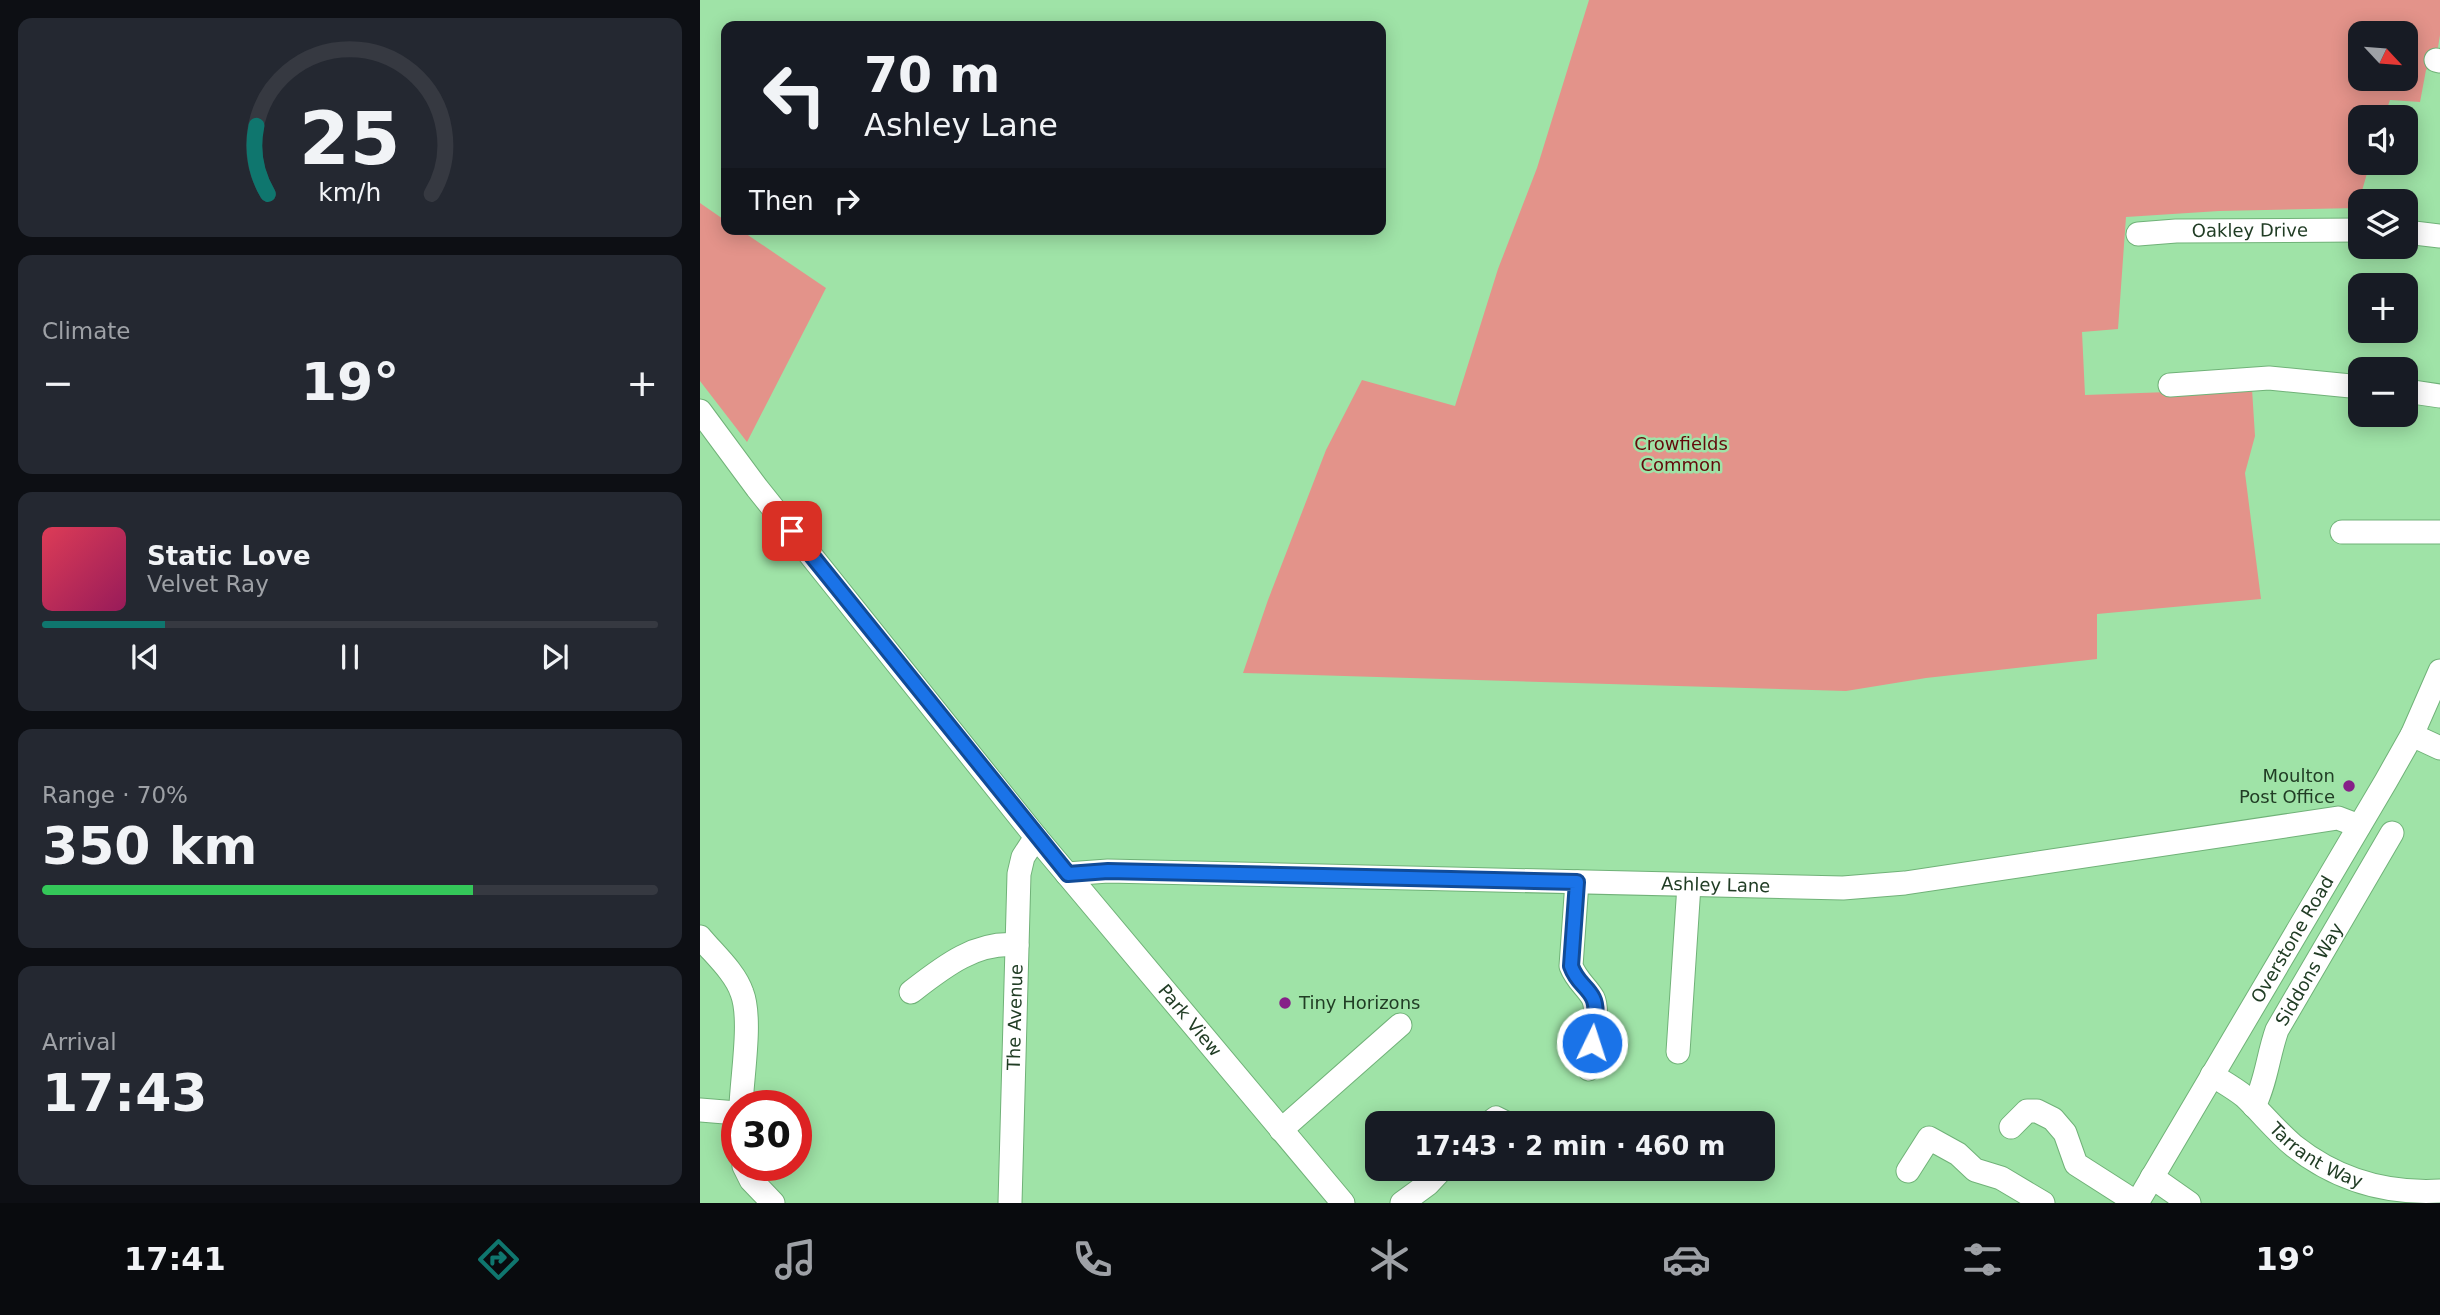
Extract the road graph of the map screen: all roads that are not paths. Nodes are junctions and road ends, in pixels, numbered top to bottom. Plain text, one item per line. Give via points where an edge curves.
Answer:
1 (2348, 230) edge
2 (2418, 233) edge
3 (2138, 234) dead end
4 (2440, 236) edge
5 (2170, 385) dead end
6 (2348, 386) edge
7 (2418, 393) edge
8 (2440, 396) edge
9 (700, 411) edge
10 (2342, 532) dead end
11 (2440, 532) edge
12 (2440, 671) edge
13 (2412, 735) junction
14 (2440, 748) edge
15 (2359, 826) junction
16 (1037, 837) junction
17 (2392, 848) dead end
18 (1068, 874) junction
19 (1577, 882) junction
20 (1689, 885) junction
21 (700, 937) edge
22 (1017, 945) junction
23 (911, 992) dead end
24 (1400, 1025) dead end
25 (1678, 1052) dead end
26 (1588, 1069) dead end
27 (2212, 1075) junction
28 (742, 1090) edge
29 (2254, 1106) junction
30 (700, 1110) edge
31 (721, 1112) edge
32 (2011, 1127) dead end
33 (1281, 1130) junction
34 (1908, 1171) dead end
35 (2152, 1177) junction
36 (752, 1181) edge
37 (1431, 1181) edge
38 (2440, 1191) edge
39 (773, 1203) edge
40 (1010, 1203) edge
41 (1343, 1203) edge
42 (1402, 1203) edge
43 (2043, 1203) edge
44 (2137, 1203) edge
45 (2189, 1203) edge

1 - 3 street, Oakley Drive
2 - 4 street
5 - 6 street via 2269,379
7 - 8 street
9 - 16 street, Park View
10 - 11 street
12 - 13 street, Overstone Road
13 - 14 street
13 - 15 street, Overstone Road
15 - 20 street, Ashley Lane via 2338,818 1870,887
15 - 27 street, Overstone Road
16 - 18 street, Park View
16 - 22 street, The Avenue via 1023,857 1019,874
17 - 29 street, Siddons Way via 2277,1030
18 - 19 street, Ashley Lane via 1108,871
18 - 33 street, Park View
19 - 20 street, Ashley Lane
19 - 26 street via 1571,966 1594,999
20 - 25 street
21 - 28 street via 742,991 746,1010
22 - 23 street via 988,946 966,954
22 - 40 street, The Avenue
24 - 33 street
27 - 29 street, Tarrant Way
27 - 35 street, Overstone Road
29 - 38 street, Tarrant Way via 2293,1145 2348,1179 2406,1192
30 - 31 street
32 - 44 street via 2027,1111 2053,1119 2065,1133 2076,1164
33 - 41 street, Park View
34 - 43 street via 1929,1138 1975,1170 2001,1178
35 - 44 street, Overstone Road
35 - 45 street
36 - 39 street
37 - 42 street

